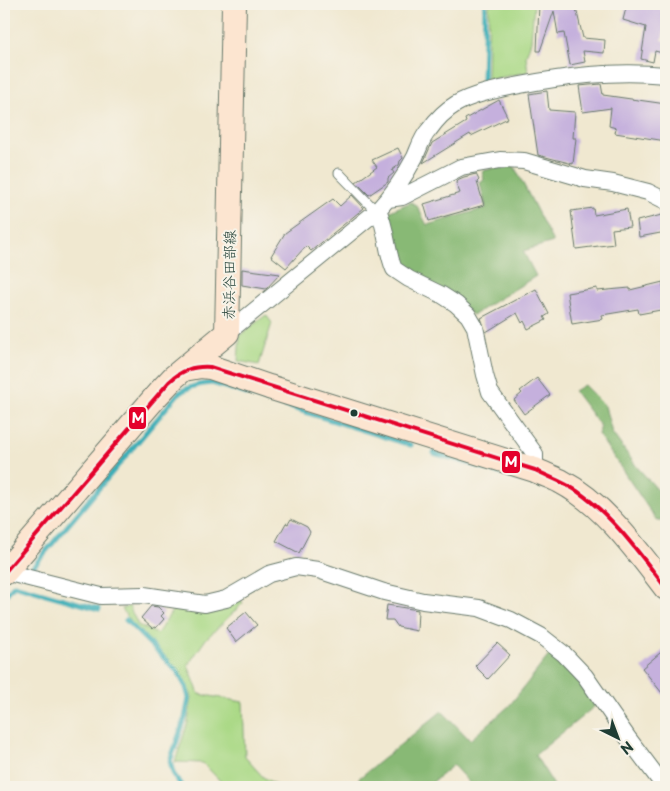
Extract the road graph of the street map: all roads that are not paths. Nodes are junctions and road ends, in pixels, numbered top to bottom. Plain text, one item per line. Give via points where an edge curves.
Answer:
1 (234, 4) edge
2 (666, 75) edge
3 (339, 173) dead end
4 (666, 201) edge
5 (381, 207) junction
6 (227, 333) junction
7 (184, 369) junction
8 (535, 470) junction
9 (4, 572) edge
10 (666, 588) edge
11 (666, 786) edge

1 - 6 main road, 赤浜谷田部線
2 - 5 street via 634,72 559,78 468,98 456,104 427,131 414,158
3 - 5 lane
4 - 5 street via 648,192 585,179 524,161 500,160 461,167
5 - 6 street
5 - 8 street via 394,269 456,304 475,327 490,392 535,454
6 - 7 main road, 赤浜谷田部線
7 - 8 main road via 210,367
7 - 9 main road, 赤浜谷田部線 via 158,394
8 - 10 main road via 561,481 587,499 615,526
9 - 11 street via 101,596 144,595 204,604 226,599 269,574 296,567 318,570 423,601 479,608 534,632 564,654 585,676

